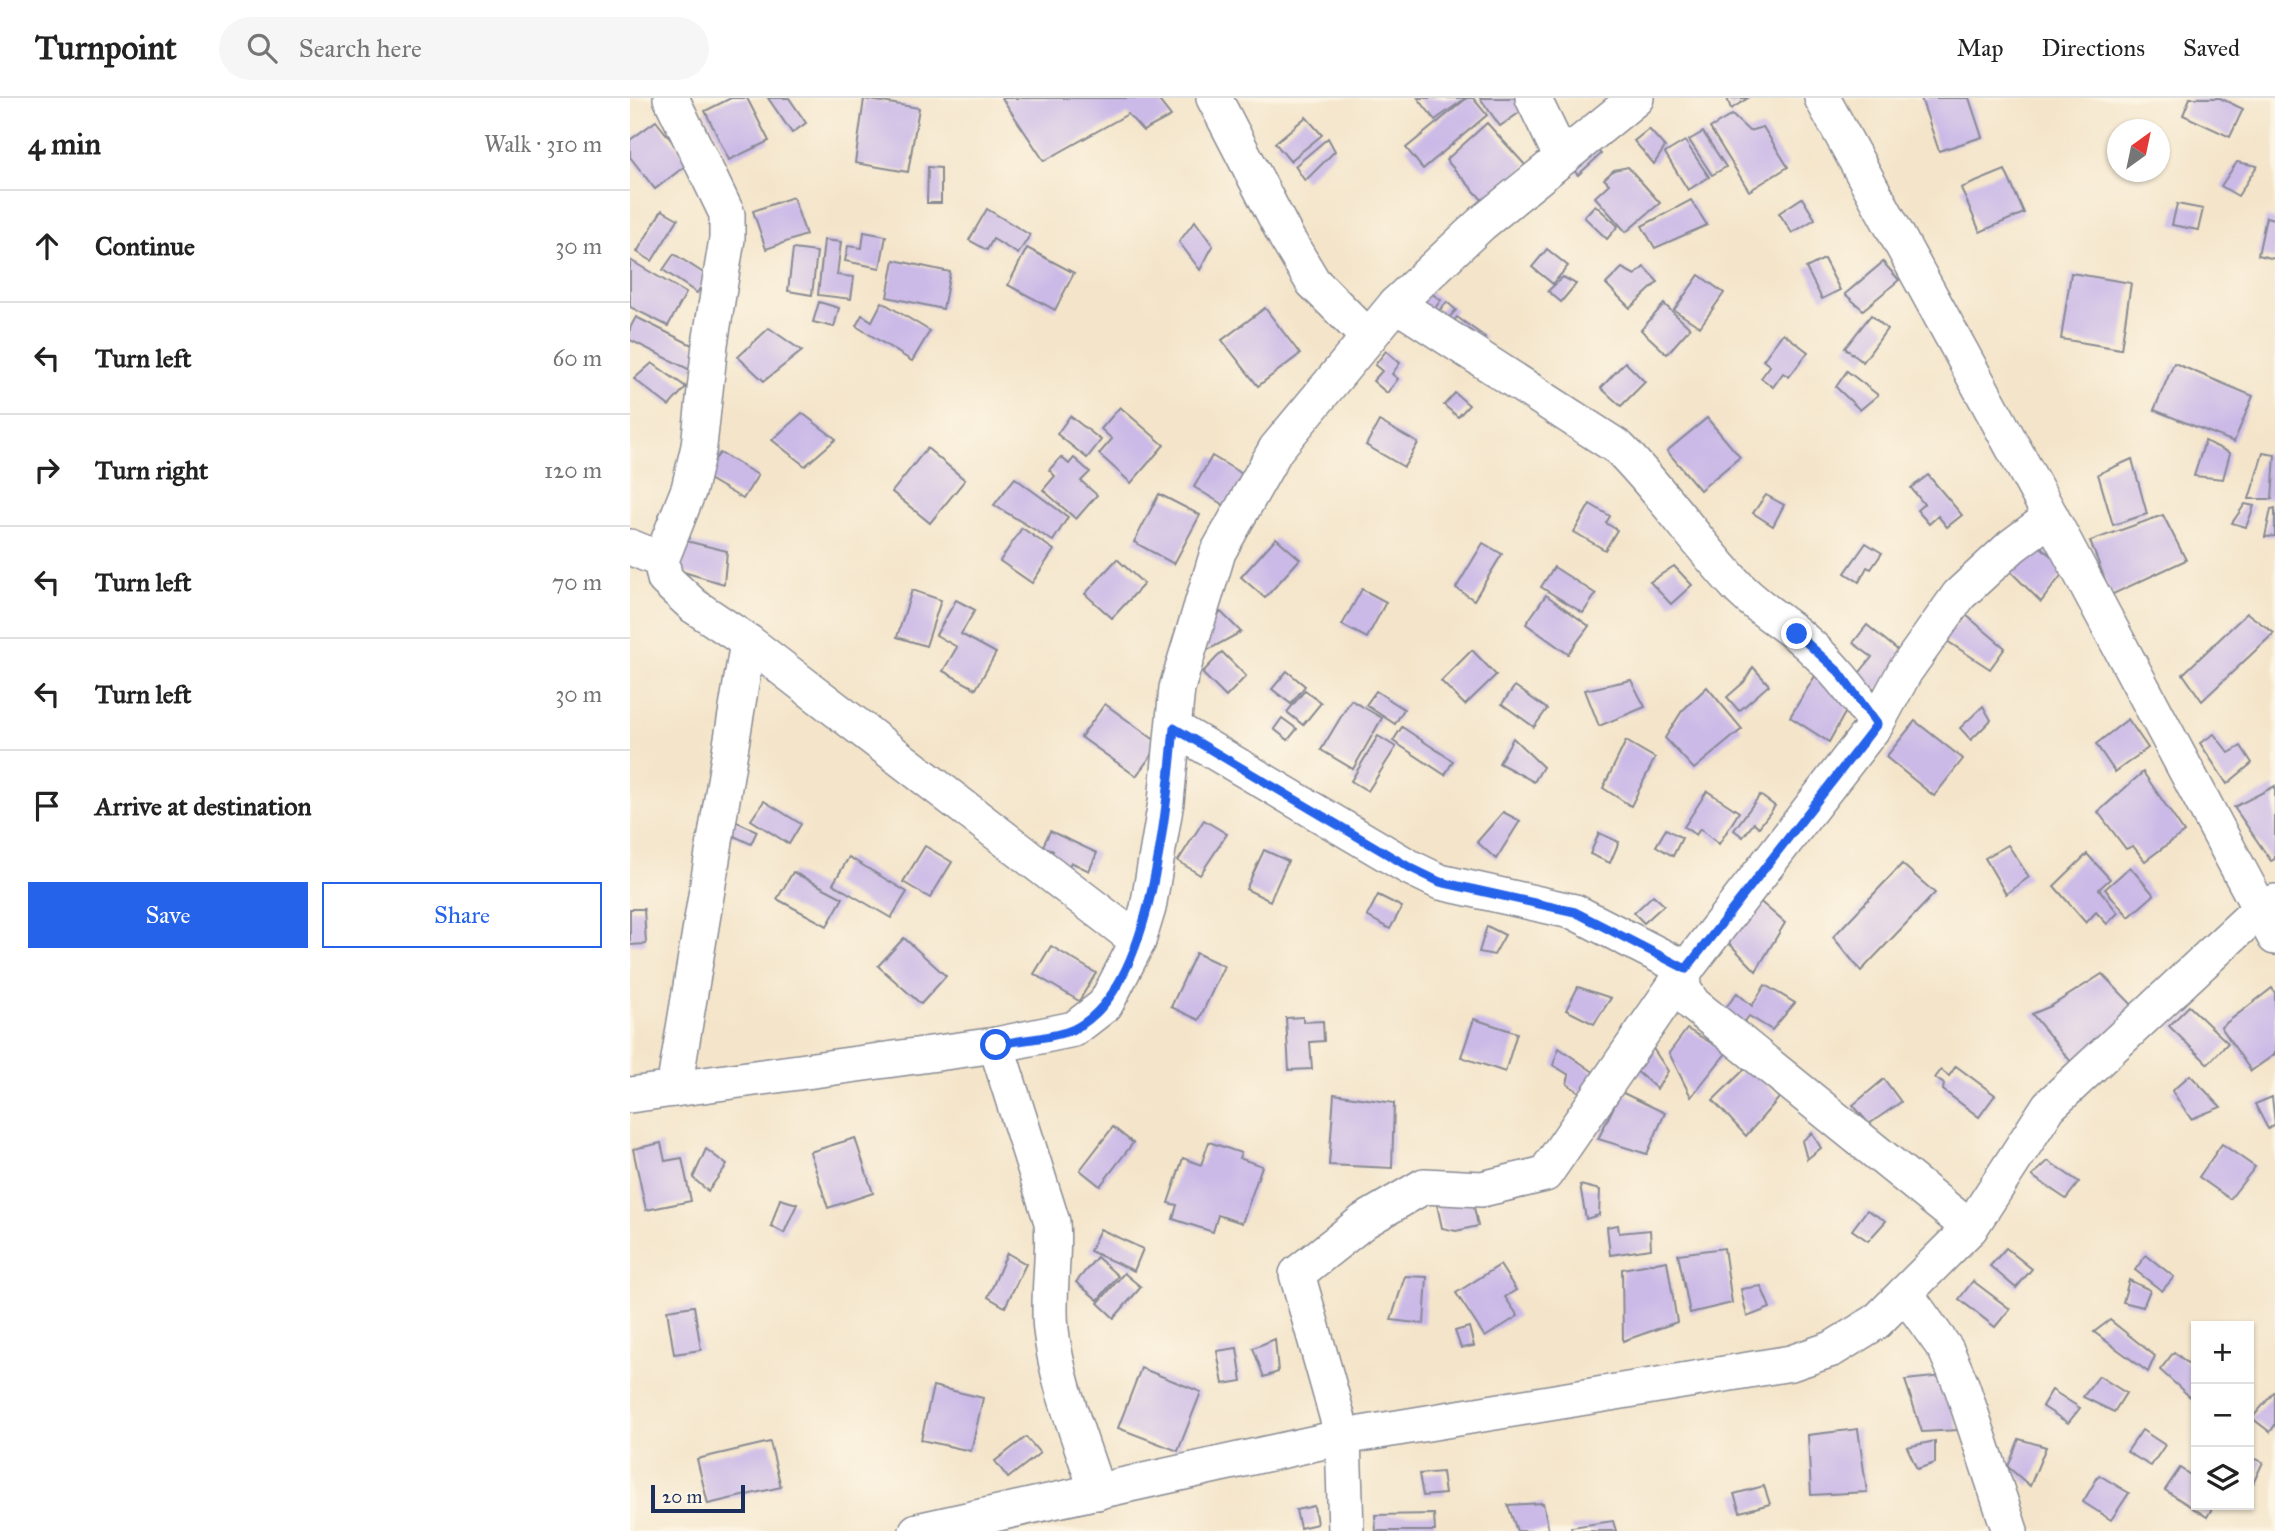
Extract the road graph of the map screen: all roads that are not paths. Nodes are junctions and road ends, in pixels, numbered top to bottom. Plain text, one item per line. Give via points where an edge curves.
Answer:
1 (671, 98) edge
2 (1214, 98) edge
3 (1533, 98) edge
4 (1636, 98) edge
5 (1822, 98) edge
6 (1562, 158) junction
7 (1396, 304) junction
8 (1368, 337) junction
9 (2051, 517) junction
10 (646, 553) edge
11 (747, 642) junction
12 (1877, 724) junction
13 (1174, 728) junction
14 (2270, 916) edge
15 (1139, 941) junction
16 (1686, 969) junction
17 (996, 1045) junction
18 (674, 1089) junction
19 (630, 1096) edge
20 (1970, 1228) junction
21 (1905, 1293) junction
22 (1343, 1437) junction
23 (1097, 1492) junction
24 (917, 1531) edge
25 (1346, 1531) edge
26 (2010, 1531) edge

1 - 10 street via 726,214 727,239 689,489
2 - 8 street via 1313,282
3 - 6 street
4 - 6 street
5 - 9 street
6 - 7 street via 1482,223
7 - 8 street
7 - 12 street via 1619,448 1744,593 1839,672
8 - 13 street via 1276,449 1218,552 1177,688
9 - 12 street via 1959,595 1905,671
9 - 14 street
10 - 11 street via 694,606
11 - 15 street
11 - 18 street
12 - 16 street
13 - 15 street via 1166,802
13 - 16 street via 1430,877 1575,912
14 - 20 street via 2049,1106
15 - 17 street via 1105,1005 1074,1029
16 - 20 street via 1681,986 1693,1004
16 - 22 street via 1545,1174 1482,1189 1424,1186 1364,1221 1297,1274
17 - 18 street
17 - 23 street via 1052,1222 1051,1328 1056,1359
18 - 19 street
20 - 21 street
21 - 22 street via 1876,1322 1832,1349 1791,1363
21 - 26 street via 1951,1362
22 - 23 street
22 - 25 street
23 - 24 street

